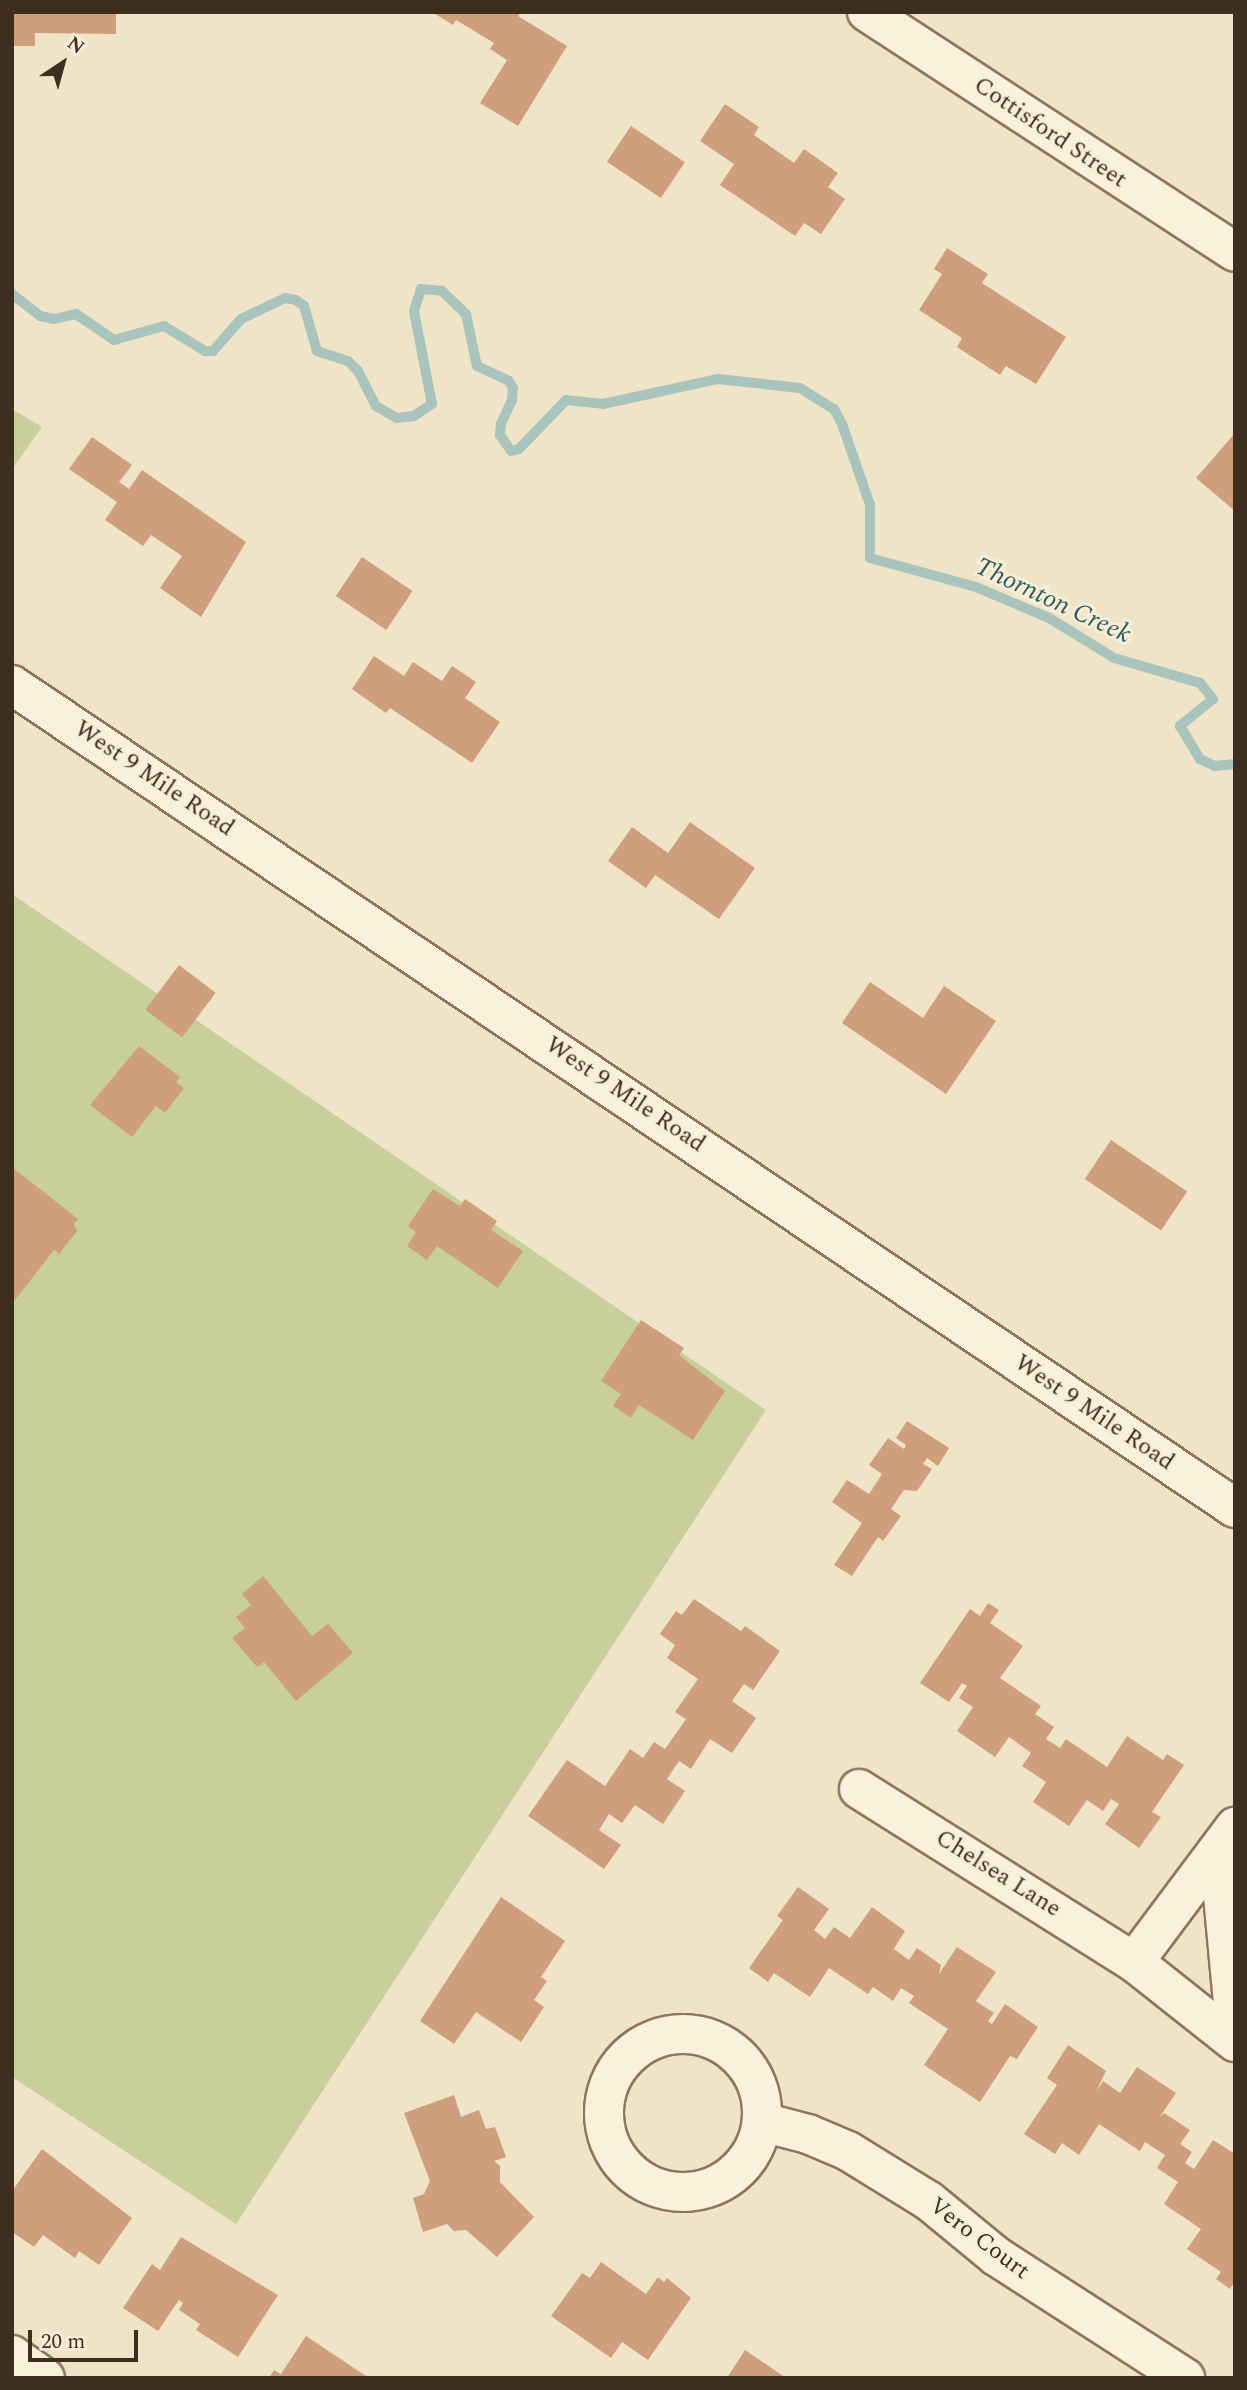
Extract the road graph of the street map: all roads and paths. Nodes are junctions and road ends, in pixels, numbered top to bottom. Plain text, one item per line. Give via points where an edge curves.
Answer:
1 (867, 12) edge
2 (1235, 253) edge
3 (12, 685) edge
4 (1235, 1508) edge
5 (859, 1789) dead end
6 (1227, 1840) edge
7 (1134, 1962) junction
8 (1235, 2024) edge
9 (1235, 2042) edge
10 (762, 2122) junction
11 (12, 2356) edge
12 (45, 2378) edge
13 (1185, 2378) edge

1 - 2 street, Cottisford Street
3 - 4 street, West 9 Mile Road
5 - 7 street, Chelsea Lane
6 - 7 street
6 - 8 street
7 - 9 street, Chelsea Lane
10 - 10 street via 755,2147 741,2168 721,2183 697,2192 670,2192 644,2183 623,2165 608,2142 603,2115 607,2088 620,2064 640,2046 665,2035 691,2034 715,2040 736,2054 752,2074 761,2097
10 - 13 street, Vero Court via 848,2151 929,2200 996,2256
11 - 12 street

